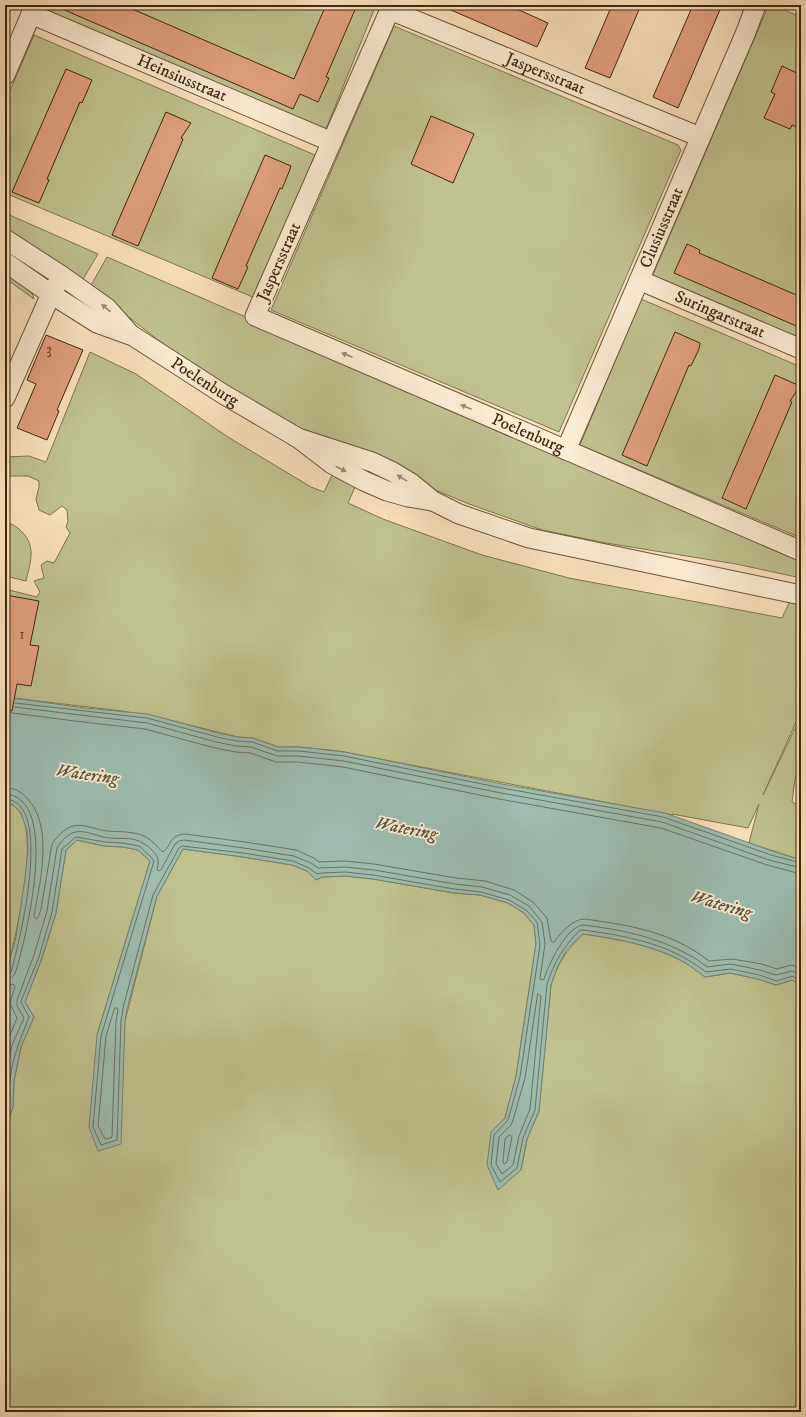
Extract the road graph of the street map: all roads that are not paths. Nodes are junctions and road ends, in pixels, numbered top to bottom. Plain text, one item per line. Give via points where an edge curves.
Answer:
1 (756, 5) edge
2 (391, 8) edge
3 (33, 10) edge
4 (5, 75) edge
5 (700, 137) junction
6 (332, 142) junction
7 (5, 239) edge
8 (5, 262) edge
9 (62, 276) junction
10 (639, 280) junction
11 (51, 294) junction
12 (255, 316) joint
13 (133, 336) junction
14 (801, 349) edge
15 (5, 398) edge
16 (566, 450) junction
17 (801, 551) edge
18 (801, 595) edge

1 - 5 street, Clusiusstraat
2 - 5 street, Jaspersstraat
2 - 6 street, Jaspersstraat
3 - 4 street
3 - 6 street, Heinsiusstraat
5 - 10 street, Clusiusstraat
6 - 12 street, Jaspersstraat
7 - 9 street, Poelenburg
8 - 11 street, Poelenburg
9 - 11 street
13 -> 9 street, Poelenburg via 106,308
10 - 14 street, Suringarstraat
10 - 16 street, Clusiusstraat
11 - 13 street, Poelenburg via 97,323
11 - 15 street
16 -> 12 street, Poelenburg
13 - 18 street, Poelenburg via 223,394 298,438 332,464 387,491 433,501 459,514 529,538
16 - 17 street, Poelenburg

